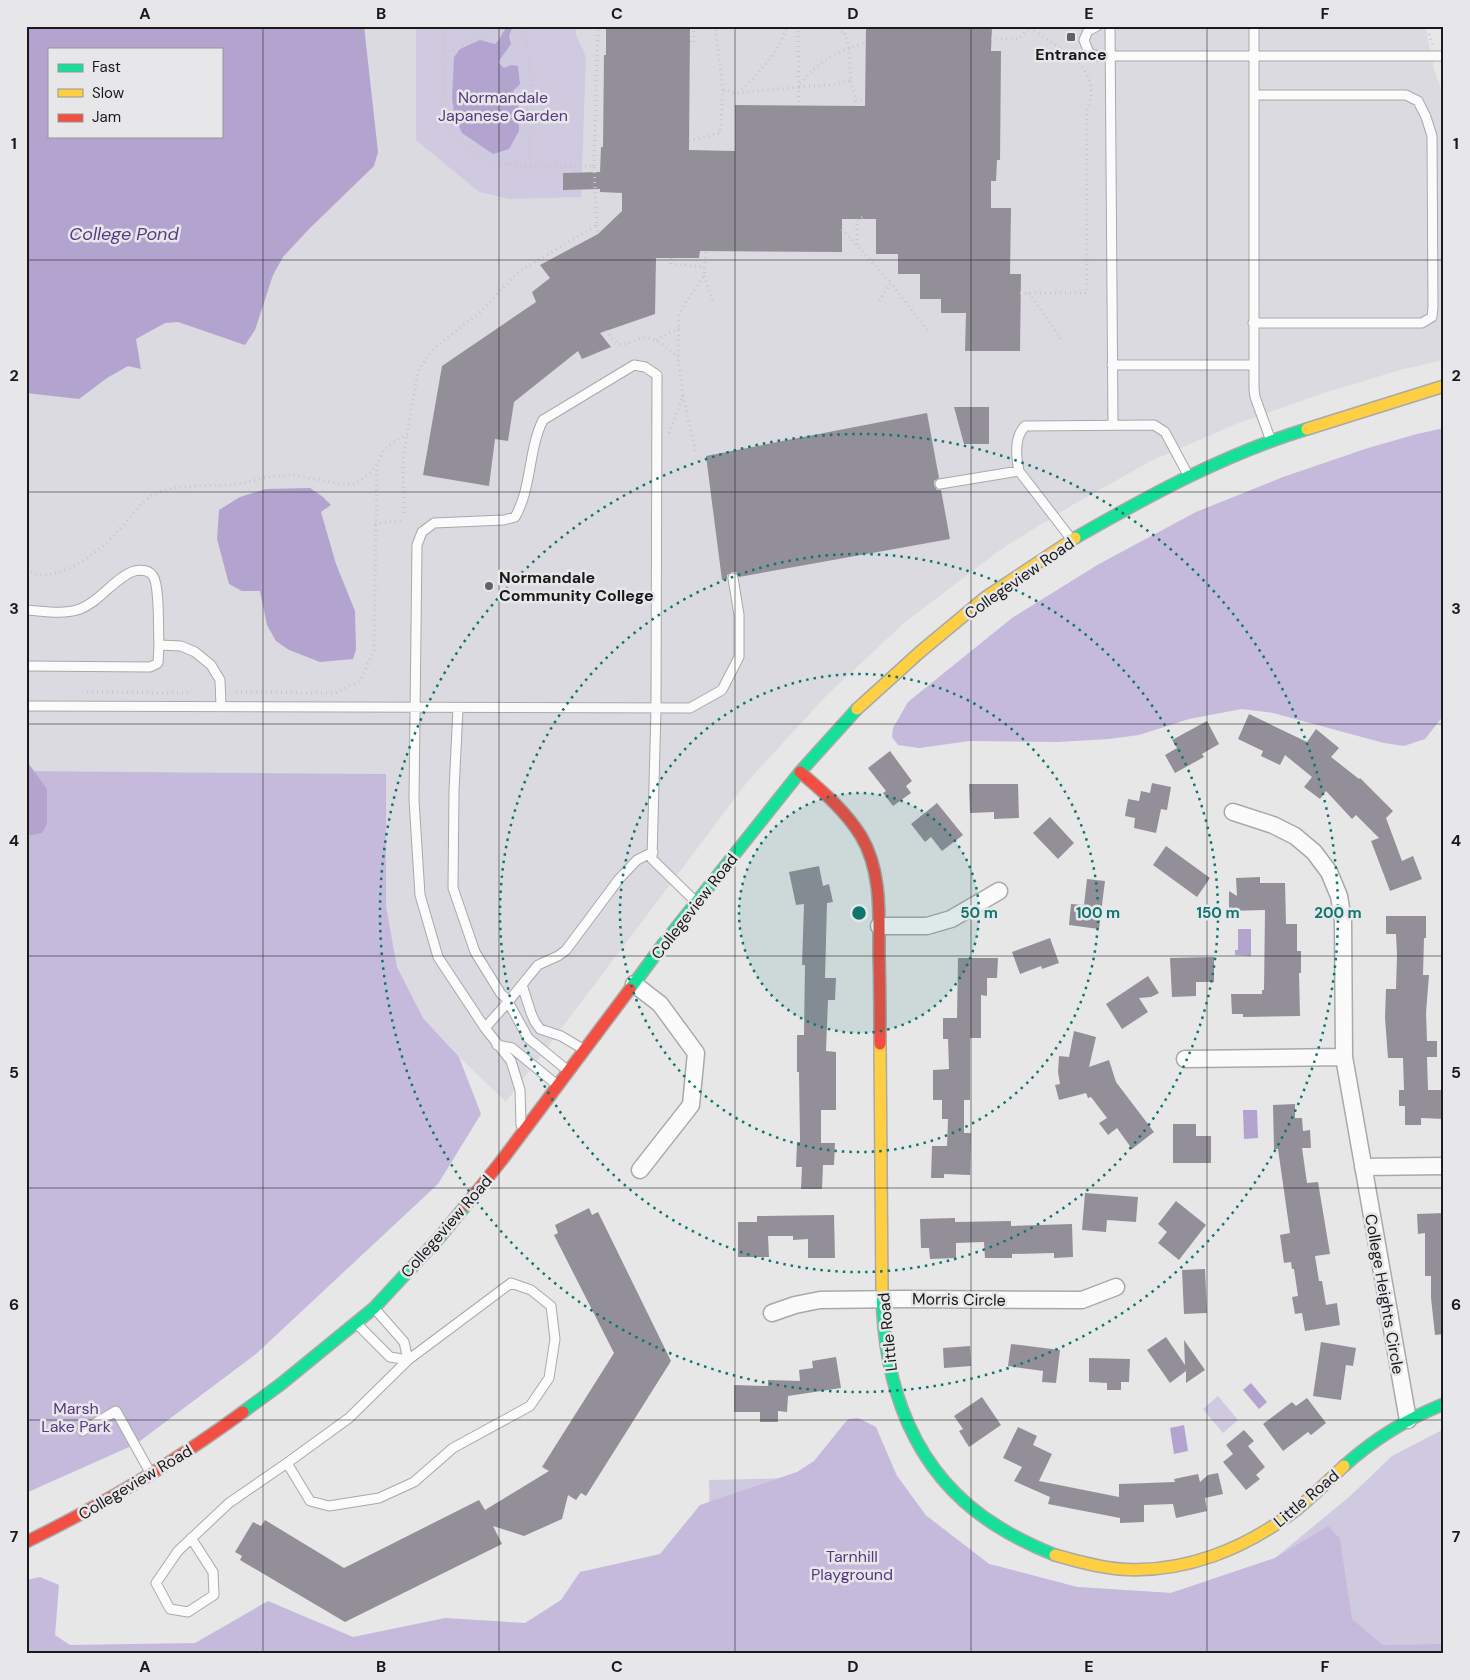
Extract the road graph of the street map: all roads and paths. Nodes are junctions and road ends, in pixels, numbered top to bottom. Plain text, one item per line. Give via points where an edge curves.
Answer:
1 (444, 26) edge
2 (496, 26) edge
3 (524, 26) edge
4 (598, 26) edge
5 (694, 26) edge
6 (715, 26) edge
7 (788, 26) edge
8 (798, 26) edge
9 (833, 26) edge
10 (844, 26) edge
11 (1097, 26) edge
12 (1110, 26) edge
13 (1254, 26) edge
14 (1028, 27) edge
15 (844, 33) junction
16 (1429, 34) dead end
17 (991, 39) dead end
18 (690, 42) dead end
19 (866, 43) dead end
20 (849, 47) junction
21 (1433, 48) dead end
22 (444, 54) junction
23 (1254, 55) junction
24 (1110, 56) junction
25 (1444, 56) edge
26 (851, 81) junction
27 (799, 87) junction
28 (723, 90) junction
29 (738, 93) junction
30 (1254, 95) junction
31 (865, 100) dead end
32 (799, 105) dead end
33 (690, 142) dead end
34 (530, 166) junction
35 (594, 166) junction
36 (864, 216) dead end
37 (597, 225) junction
38 (842, 229) dead end
39 (598, 234) dead end
40 (856, 246) junction
41 (706, 251) dead end
42 (671, 258) dead end
43 (705, 267) junction
44 (704, 276) junction
45 (891, 284) junction
46 (1020, 293) dead end
47 (1029, 293) junction
48 (879, 301) dead end
49 (713, 302) dead end
50 (1253, 323) junction
51 (678, 328) junction
52 (605, 331) dead end
53 (928, 331) dead end
54 (656, 340) junction
55 (1063, 342) dead end
56 (678, 357) junction
57 (1112, 364) junction
58 (1253, 364) junction
59 (1444, 386) edge
60 (683, 396) junction
61 (1113, 425) junction
62 (669, 433) dead end
63 (407, 434) junction
64 (1271, 441) junction
65 (696, 453) dead end
66 (377, 464) junction
67 (1019, 471) junction
68 (1188, 476) junction
69 (940, 484) dead end
70 (404, 513) dead end
71 (404, 520) dead end
72 (375, 524) junction
73 (1072, 540) junction
74 (26, 570) edge
75 (733, 578) dead end
76 (26, 610) edge
77 (159, 645) junction
78 (26, 666) edge
79 (236, 692) dead end
80 (26, 706) edge
81 (221, 706) junction
82 (416, 707) junction
83 (458, 708) junction
84 (656, 708) junction
85 (800, 772) junction
86 (1233, 812) dead end
87 (653, 852) junction
88 (999, 891) dead end
89 (696, 902) junction
90 (879, 926) junction
91 (634, 984) junction
92 (522, 985) junction
93 (508, 1002) junction
94 (485, 1028) junction
95 (497, 1045) junction
96 (585, 1050) junction
97 (1344, 1058) junction
98 (1185, 1059) dead end
99 (569, 1072) junction
100 (558, 1086) junction
101 (521, 1135) junction
102 (1444, 1166) edge
103 (1363, 1167) junction
104 (640, 1170) dead end
105 (1116, 1287) dead end
106 (882, 1299) junction
107 (374, 1308) junction
108 (772, 1313) dead end
109 (356, 1324) junction
110 (408, 1360) junction
111 (1444, 1404) edge
112 (1408, 1420) junction
113 (82, 1431) dead end
114 (287, 1463) junction
115 (151, 1475) junction
116 (191, 1538) junction
117 (26, 1542) edge

1 - 22 path
2 - 22 path via 489,33
3 - 34 path via 532,101 525,117
4 - 35 path
5 - 18 path via 694,43
6 - 28 path
7 - 29 path via 776,51
8 - 27 path
9 - 15 path
10 - 15 path
11 - 24 lane via 1086,34 1086,49 1092,55
12 - 24 lane
13 - 23 lane
14 - 17 path via 1018,39
14 - 47 path via 1067,52 1085,71 1090,82 1091,103 1088,108 1087,293
15 - 20 path
16 - 21 path
19 - 20 path
20 - 26 path
20 - 27 path via 818,65 804,77
22 - 34 path via 443,118 450,132 467,148 493,163
23 - 24 lane
23 - 25 lane
23 - 30 lane
24 - 57 lane
26 - 27 path
26 - 31 path via 856,101
27 - 29 path
27 - 32 path
28 - 29 path
28 - 33 path via 720,133
30 - 50 lane
30 - 50 lane via 1406,96 1418,101 1432,136 1433,307 1432,317 1422,323
34 - 35 path
35 - 37 path
36 - 40 path via 857,220
37 - 39 path
37 - 63 path via 518,272 480,312 433,349 418,371
38 - 40 path
40 - 45 path
41 - 43 path
42 - 43 path via 671,264
43 - 44 path
44 - 49 path
44 - 51 path via 682,308
45 - 48 path
45 - 53 path
46 - 47 path
47 - 55 path
50 - 58 lane
51 - 54 path
51 - 56 path
52 - 54 path via 618,344 625,345 640,339
54 - 56 path
56 - 60 path
57 - 58 lane
57 - 61 lane
58 - 64 lane via 1255,398
59 - 64 street, Collegeview Road
60 - 62 path
60 - 65 path
61 - 67 lane via 1026,426 1017,444
61 - 68 lane via 1154,425 1165,432
63 - 66 path via 383,450
63 - 70 path via 403,464
64 - 68 street, Collegeview Road
66 - 72 path
66 - 74 path via 365,477 351,484 286,475 157,493 142,503 116,534 78,565 52,574 33,574
67 - 69 lane
67 - 73 lane
68 - 73 street, Collegeview Road
71 - 72 path
72 - 79 path via 374,650 360,682 334,693
73 - 85 street, Collegeview Road via 986,597 920,652 857,709
75 - 84 lane via 739,615 739,657 722,690 690,708
76 - 77 lane via 61,612 80,609 126,574 139,570 147,572 153,576 157,588
77 - 78 lane via 158,664 150,667
77 - 81 lane via 181,646 211,665 220,680
80 - 81 lane
81 - 82 lane
82 - 83 lane
82 - 84 lane via 417,545 422,532 434,523 516,518 522,506 536,433 543,420 634,365 645,367 657,375
82 - 94 lane via 414,800 420,895 438,957
83 - 84 lane
83 - 93 lane via 453,888 475,952
84 - 87 lane
85 - 89 street, Collegeview Road
85 - 90 street, Little Road via 852,822 867,848 876,878
86 - 97 street, College Heights Circle via 1295,836 1314,852 1329,872 1339,896 1343,920
87 - 89 lane via 652,859
87 - 92 lane via 637,860 619,879 566,950 538,965
88 - 90 street via 951,919 935,924
89 - 91 street, Collegeview Road
90 - 106 street, Little Road
91 - 96 street, Collegeview Road
91 - 104 street via 660,1004 696,1052 691,1105
92 - 93 lane
92 - 96 lane via 540,1029 561,1036
93 - 94 lane
93 - 99 lane via 528,1038
94 - 95 lane
95 - 100 lane via 512,1048
95 - 101 lane via 511,1061 520,1090
96 - 99 street, Collegeview Road
97 - 98 street
97 - 103 street, College Heights Circle
99 - 100 street, Collegeview Road
100 - 101 street, Collegeview Road
101 - 107 street, Collegeview Road via 439,1238
102 - 103 street
103 - 112 street, College Heights Circle
105 - 106 street, Morris Circle via 1082,1300
106 - 108 street, Morris Circle via 820,1300 794,1304
106 - 112 street, Little Road via 885,1351 894,1393 910,1432 934,1469 962,1501 997,1527 1034,1547 1075,1562 1118,1569 1161,1567 1204,1560 1243,1544 1281,1522 1369,1446
107 - 109 street, Collegeview Road
107 - 110 lane via 404,1342
109 - 110 lane via 390,1357
109 - 115 street, Collegeview Road via 281,1384
110 - 114 lane via 349,1418
110 - 114 lane via 512,1283 531,1290 551,1306 555,1339 549,1378 530,1406 453,1448 414,1482 379,1498 329,1506 310,1501
111 - 112 street, Little Road
113 - 115 lane via 116,1411
114 - 116 lane via 229,1503
115 - 117 street, Collegeview Road
116 - 116 lane via 156,1583 170,1609 188,1612 214,1595 213,1572

